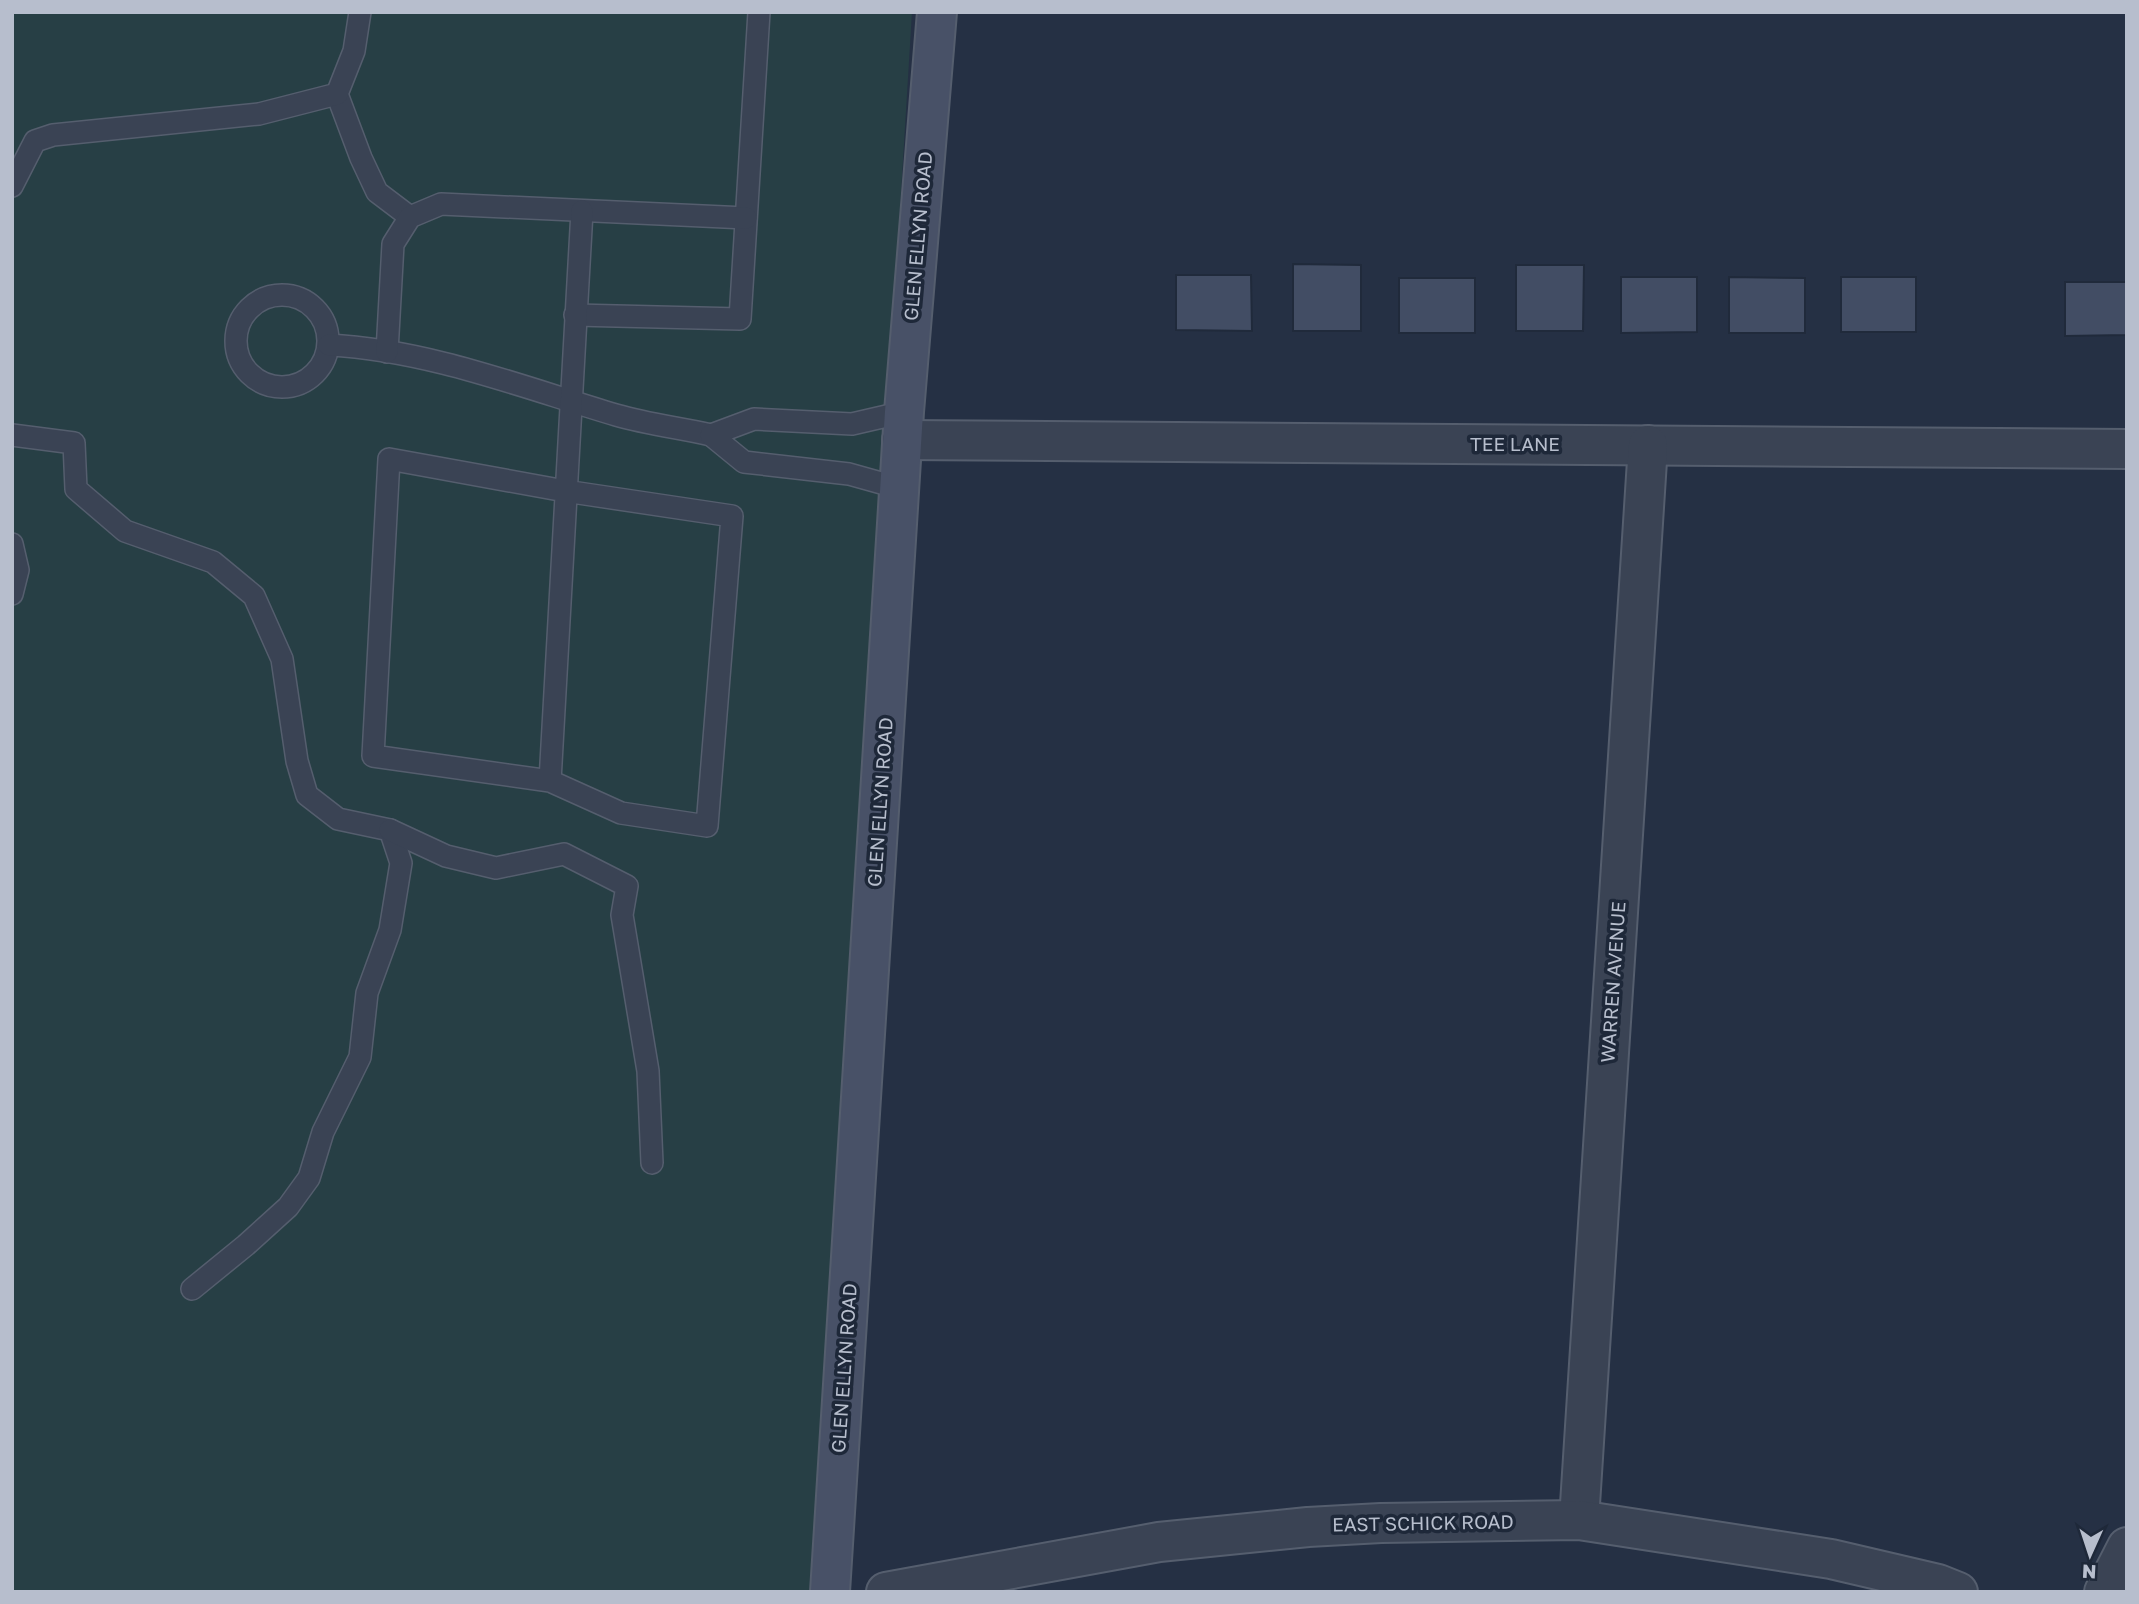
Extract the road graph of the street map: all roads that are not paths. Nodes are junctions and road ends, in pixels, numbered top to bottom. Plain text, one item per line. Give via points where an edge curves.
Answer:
1 (359, 12) edge
2 (374, 12) edge
3 (759, 12) edge
4 (937, 12) edge
5 (354, 51) junction
6 (337, 94) junction
7 (12, 187) edge
8 (582, 211) junction
9 (410, 218) junction
10 (746, 218) junction
11 (575, 315) junction
12 (329, 345) junction
13 (387, 352) junction
14 (569, 399) junction
15 (903, 426) junction
16 (12, 435) edge
17 (711, 435) junction
18 (1648, 445) junction
19 (2127, 449) edge
20 (899, 488) junction
21 (565, 491) junction
22 (12, 544) edge
23 (12, 594) edge
24 (550, 780) junction
25 (390, 830) junction
26 (652, 1163) dead end
27 (192, 1289) dead end
28 (1579, 1520) junction
29 (2127, 1547) edge
30 (830, 1592) edge
31 (886, 1592) edge
32 (1958, 1592) edge
33 (2104, 1592) edge

1 - 5 lane
2 - 5 lane
3 - 10 lane
4 - 15 street, GLEN ELLYN ROAD
5 - 6 lane
6 - 7 lane via 259,114 53,135 35,141
6 - 9 lane via 377,192
8 - 9 lane via 442,204
8 - 10 lane
8 - 11 lane
9 - 13 lane via 393,244
10 - 11 lane via 740,319
11 - 14 lane
12 - 12 lane via 318,310 304,299 286,294 268,296 252,305 241,319 236,337 238,355 247,371 261,383 278,387 313,377 324,363
12 - 13 lane
13 - 14 lane via 429,359
14 - 17 lane
14 - 21 lane
15 - 17 lane via 754,419
15 - 18 street, TEE LANE
15 - 20 street, GLEN ELLYN ROAD
16 - 25 lane via 74,443 76,489 125,531 213,562 254,596 282,659 307,795 338,819
17 - 20 lane via 744,462 849,474
18 - 19 street, TEE LANE
18 - 28 street, WARREN AVENUE
20 - 30 street, GLEN ELLYN ROAD
21 - 24 lane
21 - 24 lane via 733,516 707,826 621,813
21 - 24 lane via 389,460 373,756
22 - 23 lane via 18,570
25 - 26 lane via 446,856 496,868 564,854 627,886 622,915 648,1071
25 - 27 lane via 401,863 390,930 367,993 360,1057 323,1132 309,1178 288,1207
28 - 31 street, EAST SCHICK ROAD via 1381,1523 1159,1542
28 - 32 street, EAST SCHICK ROAD via 1831,1559
29 - 33 street

